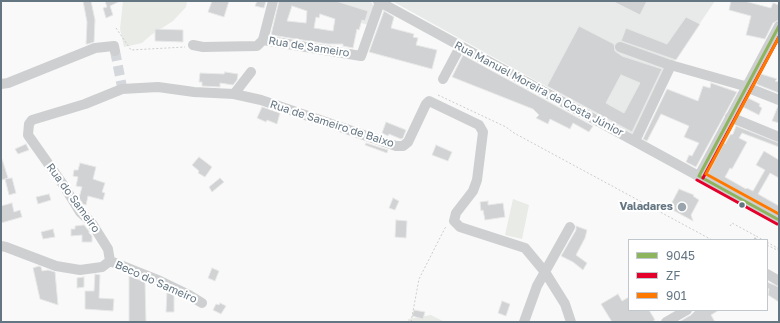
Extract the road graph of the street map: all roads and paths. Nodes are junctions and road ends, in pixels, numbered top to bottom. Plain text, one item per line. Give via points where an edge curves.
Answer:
1 (273, 1) edge
2 (379, 2) edge
3 (779, 26) edge
4 (116, 28) dead end
5 (263, 40) junction
6 (193, 45) joint
7 (460, 46) junction
8 (620, 46) dead end
9 (115, 49) dead end
10 (671, 65) junction
11 (250, 72) dead end
12 (442, 79) dead end
13 (1, 84) edge
14 (746, 87) junction
15 (122, 88) joint
16 (234, 94) junction
17 (440, 96) dead end
18 (779, 100) edge
19 (730, 117) junction
20 (779, 136) edge
21 (634, 141) junction
22 (699, 176) junction
23 (779, 220) edge
24 (454, 221) junction
25 (730, 226) dead end
26 (570, 227) dead end
27 (756, 236) junction
28 (710, 239) edge
29 (755, 239) edge
30 (761, 239) edge
31 (768, 243) edge
32 (1, 246) edge
33 (768, 246) edge
34 (779, 249) edge
35 (779, 251) edge
36 (110, 261) junction
37 (545, 272) junction
38 (768, 275) edge
39 (779, 281) edge
40 (202, 303) dead end
41 (685, 311) edge
42 (411, 322) edge
43 (524, 322) edge
44 (572, 322) edge
45 (666, 322) edge

1 - 5 street, Rua de Sameiro
2 - 5 street, Rua de Sameiro via 361,56
2 - 7 street, Rua Manuel Moreira da Costa Júnior
3 - 14 street
4 - 6 path via 130,50
5 - 6 street via 256,46
7 - 12 street
7 - 21 street, Rua Manuel Moreira da Costa Júnior
8 - 10 street
9 - 13 street via 95,48
10 - 14 street
10 - 21 street
11 - 16 street
14 - 18 street
14 - 19 street
15 - 16 street, Rua de Sameiro de Baixo via 158,87
15 - 36 street, Rua do Sameiro via 85,104 32,120 28,129 28,135 80,212 99,234 108,249
16 - 24 street, Rua de Sameiro de Baixo via 260,100 396,146 403,146 408,142 429,101 479,125 483,132 477,180 473,191 456,213
17 - 28 path via 506,127
19 - 20 street
19 - 22 street
21 - 22 street, Rua Manuel Moreira da Costa Júnior
22 - 23 street, Rua Manuel Moreira da Costa Júnior
24 - 37 street via 460,227 525,248
24 - 42 path via 445,228 419,279
25 - 27 path via 732,223
26 - 37 street
27 - 29 path
27 - 30 path
31 - 34 path
32 - 36 street via 56,266 80,270 102,267
33 - 35 path
36 - 40 street, Beco do Sameiro via 160,281
37 - 43 street
37 - 44 street via 565,304
38 - 39 street
41 - 45 street

